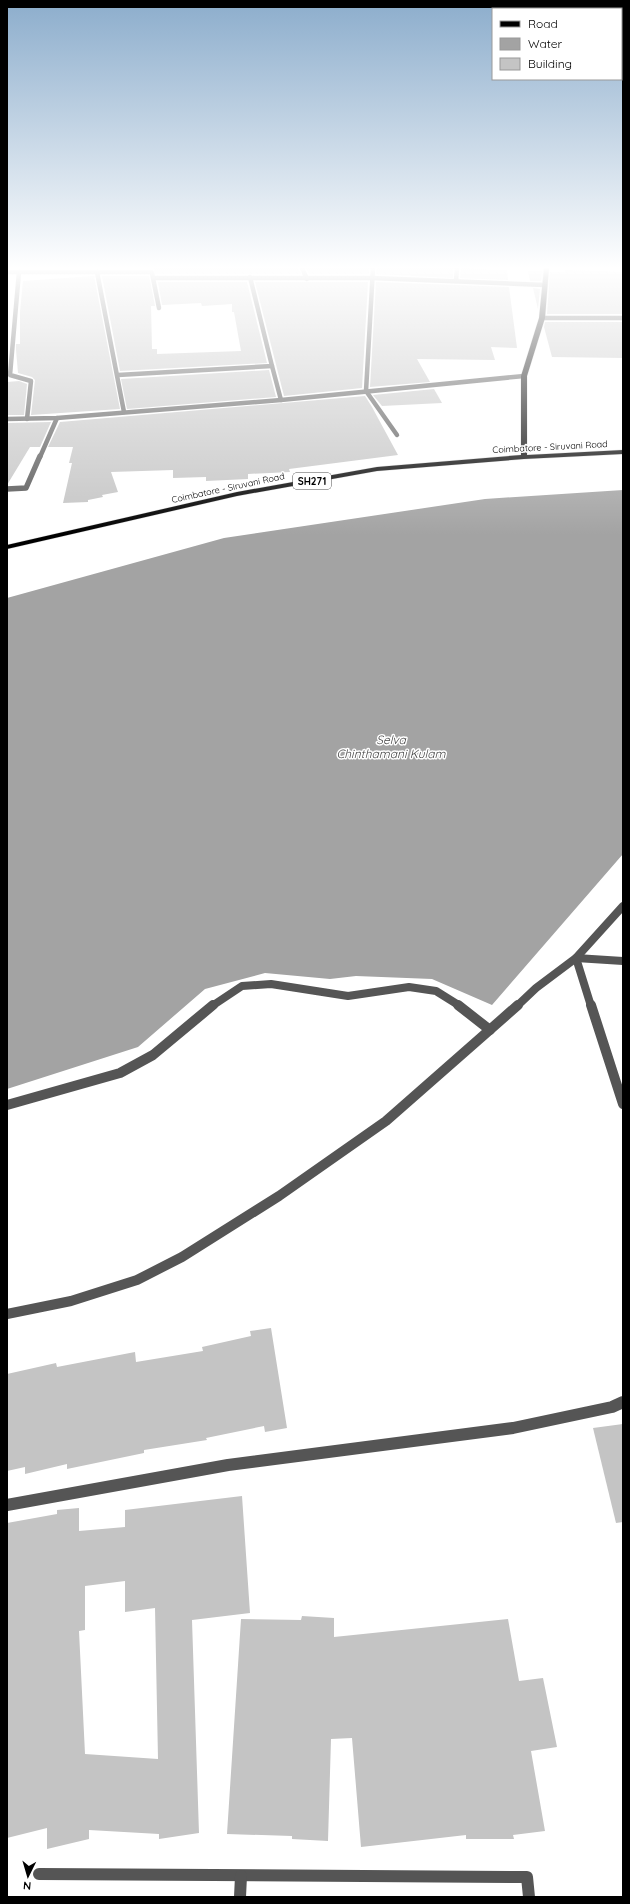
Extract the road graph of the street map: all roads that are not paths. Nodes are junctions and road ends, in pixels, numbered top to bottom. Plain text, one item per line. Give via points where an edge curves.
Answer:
1 (12, 357) edge
2 (114, 357) edge
3 (270, 357) edge
4 (368, 357) edge
5 (530, 357) edge
6 (272, 366) junction
7 (118, 375) junction
8 (524, 376) junction
9 (366, 391) junction
10 (282, 400) junction
11 (124, 412) junction
12 (56, 418) junction
13 (7, 419) edge
14 (27, 419) junction
15 (397, 435) dead end
16 (623, 452) edge
17 (524, 457) junction
18 (7, 489) edge
19 (7, 547) edge
20 (623, 906) edge
21 (576, 958) junction
22 (623, 961) edge
23 (490, 1030) junction
24 (623, 1104) edge
25 (7, 1105) edge
26 (7, 1314) edge
27 (623, 1402) edge
28 (7, 1505) edge
29 (39, 1874) dead end
30 (241, 1876) junction
31 (240, 1897) edge
32 (529, 1897) edge

1 - 14 street via 10,375 31,381
2 - 7 street
3 - 6 street
4 - 9 street
5 - 8 main road
6 - 7 street
6 - 10 street
7 - 11 street
8 - 9 street
8 - 17 main road
9 - 10 street
9 - 15 street
10 - 11 street
11 - 12 street
12 - 14 street
12 - 18 street via 26,488
13 - 14 street
16 - 17 main road, Coimbatore - Siruvani Road / SH271
17 - 19 main road, Coimbatore - Siruvani Road / SH271 via 377,469 237,494
20 - 21 street
21 - 22 street
21 - 23 street via 536,988
21 - 24 street
23 - 25 street via 436,991 408,987 348,996 271,984 242,986 210,1007 153,1055 120,1073
23 - 26 street via 386,1121 279,1196 182,1257 138,1280 71,1301
27 - 28 street via 612,1407 513,1428 228,1465
29 - 30 street
30 - 31 street
30 - 32 street via 527,1877

